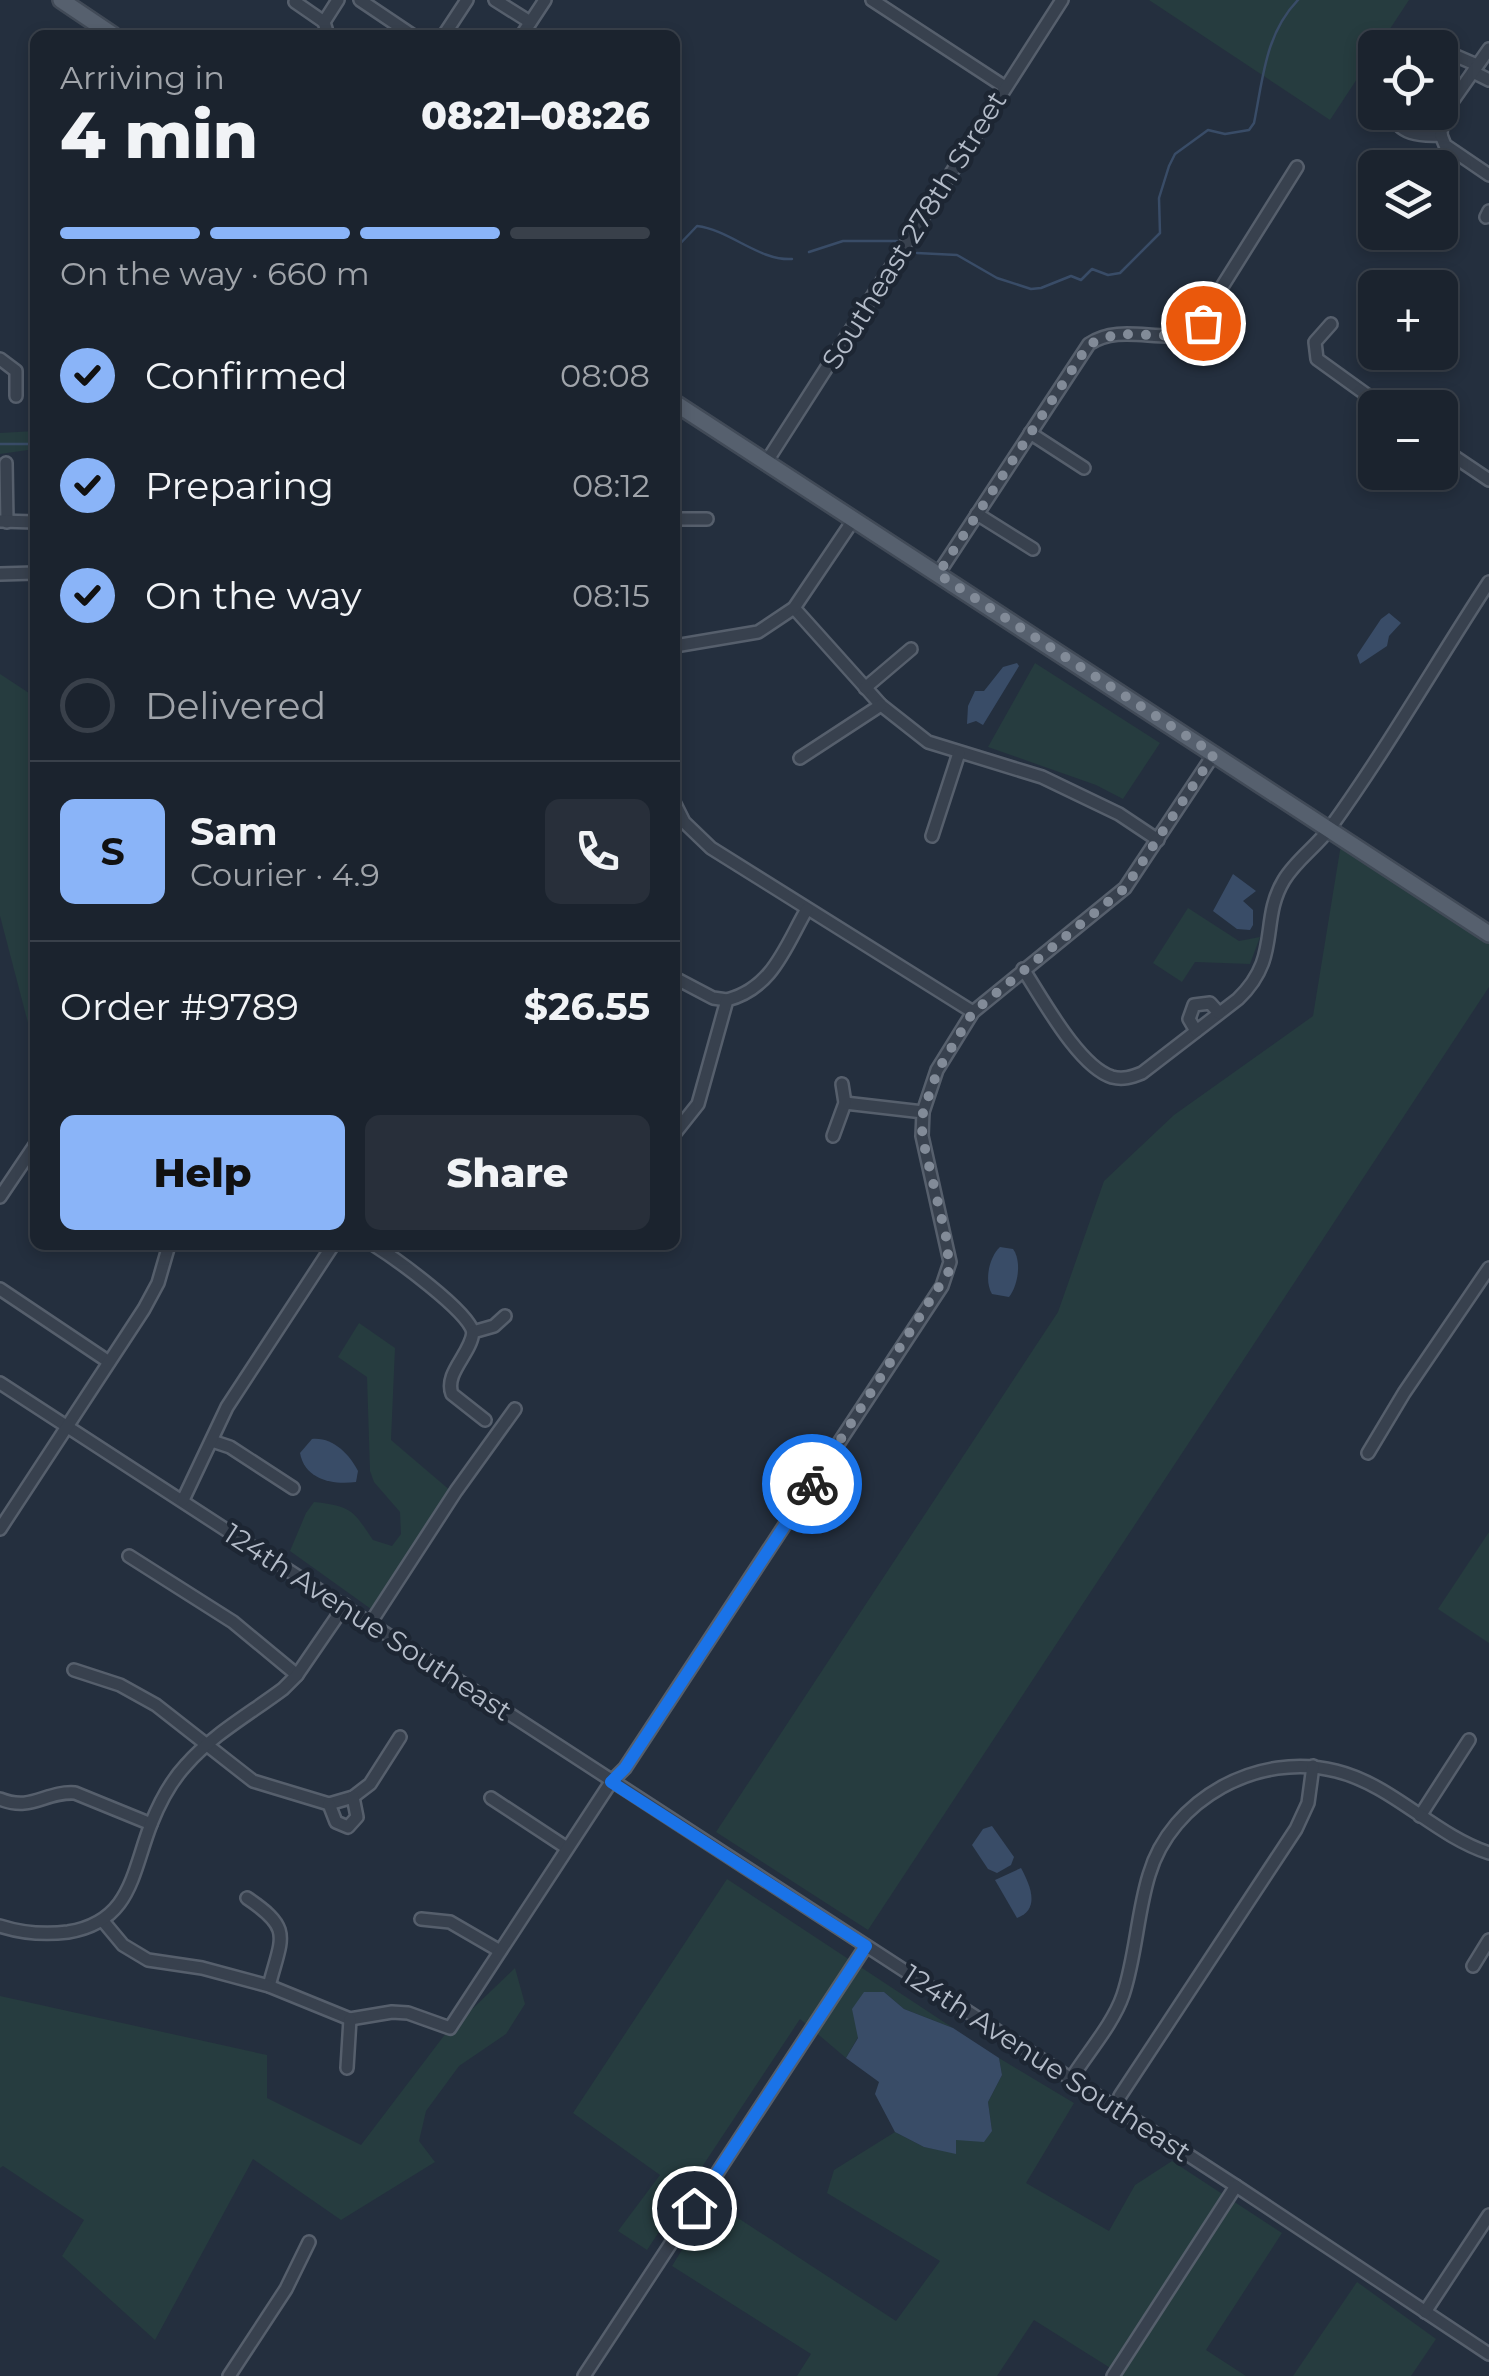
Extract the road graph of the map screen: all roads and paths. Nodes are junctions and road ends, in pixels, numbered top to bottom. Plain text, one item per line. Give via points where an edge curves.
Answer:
1 (61, 0) edge
2 (338, 0) edge
3 (360, 0) edge
4 (467, 0) edge
5 (496, 0) edge
6 (545, 0) edge
7 (872, 0) edge
8 (1062, 0) edge
9 (295, 2) edge
10 (324, 22) junction
11 (530, 22) junction
12 (106, 30) edge
13 (326, 30) edge
14 (405, 30) edge
15 (447, 30) edge
16 (525, 30) edge
17 (1489, 49) edge
18 (1458, 59) edge
19 (1475, 68) junction
20 (1489, 80) edge
21 (1005, 87) junction
22 (1405, 130) edge
23 (1441, 136) junction
24 (1297, 167) dead end
25 (1489, 175) edge
26 (1331, 324) dead end
27 (0, 360) edge
28 (1359, 390) edge
29 (16, 396) dead end
30 (680, 406) edge
31 (1030, 433) junction
32 (1458, 459) edge
33 (767, 462) junction
34 (6, 463) dead end
35 (1084, 468) dead end
36 (1489, 480) edge
37 (977, 514) junction
38 (707, 518) dead end
39 (680, 519) edge
40 (854, 519) junction
41 (3, 522) edge
42 (30, 522) edge
43 (1034, 549) dead end
44 (0, 574) edge
45 (30, 574) edge
46 (938, 574) junction
47 (1489, 582) edge
48 (794, 608) junction
49 (680, 645) edge
50 (912, 649) dead end
51 (865, 688) junction
52 (881, 705) junction
53 (959, 754) junction
54 (1214, 754) junction
55 (800, 758) dead end
56 (680, 814) edge
57 (1329, 830) junction
58 (932, 836) dead end
59 (1158, 840) junction
60 (807, 908) junction
61 (1489, 934) edge
62 (1023, 969) junction
63 (680, 981) edge
64 (726, 1000) junction
65 (973, 1012) junction
66 (1218, 1014) junction
67 (1196, 1031) junction
68 (842, 1084) dead end
69 (845, 1103) junction
70 (923, 1112) junction
71 (680, 1127) edge
72 (832, 1136) dead end
73 (30, 1152) edge
74 (23, 1163) junction
75 (30, 1168) edge
76 (0, 1197) edge
77 (168, 1250) edge
78 (330, 1250) edge
79 (382, 1250) edge
80 (1489, 1268) edge
81 (0, 1289) edge
82 (505, 1316) dead end
83 (473, 1332) junction
84 (109, 1362) junction
85 (0, 1382) edge
86 (515, 1408) dead end
87 (485, 1420) dead end
88 (68, 1426) junction
89 (212, 1441) junction
90 (1368, 1454) dead end
91 (293, 1488) dead end
92 (183, 1500) junction
93 (0, 1530) edge
94 (129, 1556) dead end
95 (344, 1605) junction
96 (371, 1622) junction
97 (74, 1670) dead end
98 (296, 1675) junction
99 (400, 1736) dead end
100 (1470, 1740) dead end
101 (206, 1746) junction
102 (1314, 1766) junction
103 (611, 1782) junction
104 (353, 1796) junction
105 (491, 1798) dead end
106 (0, 1799) edge
107 (329, 1804) junction
108 (1420, 1816) junction
109 (151, 1824) junction
110 (566, 1848) junction
111 (1489, 1854) edge
112 (247, 1898) dead end
113 (421, 1919) dead end
114 (103, 1921) junction
115 (0, 1926) edge
116 (1489, 1940) edge
117 (866, 1946) junction
118 (500, 1951) junction
119 (1473, 1966) dead end
120 (270, 1986) junction
121 (350, 2019) junction
122 (347, 2068) dead end
123 (1071, 2078) junction
124 (1120, 2096) dead end
125 (1236, 2186) junction
126 (1489, 2215) edge
127 (309, 2242) dead end
128 (1425, 2312) junction
129 (1489, 2354) edge
130 (229, 2376) edge
131 (584, 2376) edge
132 (1113, 2376) edge

1 - 12 main road
2 - 10 street
3 - 14 street
4 - 15 street
5 - 11 street
6 - 11 street
7 - 21 street
8 - 21 street, Southeast 278th Street
9 - 10 street
10 - 13 street
11 - 16 street
17 - 19 street
18 - 19 street
19 - 20 street
19 - 23 street via 1442,116
21 - 33 street, Southeast 278th Street
22 - 23 street
23 - 25 street
24 - 31 street via 1193,334 1096,339
26 - 28 street via 1315,342 1317,359
27 - 29 street via 16,370
30 - 33 main road
31 - 35 street
31 - 37 street
32 - 36 street
33 - 40 main road
34 - 41 street
37 - 43 street
37 - 46 street
38 - 39 street
40 - 46 main road
40 - 48 street
41 - 42 street
44 - 45 street
46 - 54 main road
47 - 57 street
48 - 49 street via 758,632
48 - 51 street
50 - 51 street
51 - 52 street
52 - 53 street via 928,742
52 - 55 street
53 - 58 street
53 - 59 street via 1042,777
54 - 57 main road
54 - 59 street
56 - 60 street via 710,848
57 - 61 main road
57 - 66 street via 1284,880 1256,978
59 - 62 street via 1125,888
60 - 64 street via 768,977 756,990
60 - 65 street
62 - 65 street
62 - 67 street via 1089,1062 1114,1078 1142,1073
63 - 64 street
64 - 71 street via 698,1104
65 - 70 street via 938,1070
66 - 67 street
66 - 67 street via 1210,1004 1194,1004 1189,1020
68 - 69 street
69 - 70 street
69 - 72 street
70 - 103 street via 924,1155 950,1262 942,1286
73 - 74 street
74 - 75 street
74 - 76 street
77 - 84 street via 158,1283
78 - 89 street via 227,1407
79 - 83 street via 455,1308
80 - 90 street
81 - 84 street
82 - 83 street
83 - 87 street via 449,1388
84 - 88 street
85 - 88 street, 124th Avenue Southeast
86 - 96 street
88 - 92 street, 124th Avenue Southeast
88 - 93 street
89 - 91 street
89 - 92 street
92 - 95 street, 124th Avenue Southeast
94 - 98 street via 233,1622
95 - 96 street, 124th Avenue Southeast
95 - 98 street
96 - 103 street, 124th Avenue Southeast
97 - 101 street via 120,1685
98 - 101 street
99 - 104 street via 370,1784
100 - 108 street
101 - 107 street via 253,1781
101 - 109 street via 185,1765
102 - 108 street via 1355,1777
102 - 123 street via 1244,1776 1203,1799 1174,1826 1148,1876 1122,1999
102 - 124 street via 1296,1828
103 - 110 street
103 - 117 street, 124th Avenue Southeast
104 - 107 street
104 - 107 street via 357,1817 348,1827 336,1822
105 - 110 street
106 - 109 street via 30,1805 75,1792
108 - 111 street
109 - 114 street via 128,1890
110 - 118 street
112 - 120 street via 271,1914 282,1934
113 - 118 street via 450,1922
114 - 115 street via 56,1934
114 - 120 street via 123,1945 148,1960
116 - 119 street
117 - 123 street, 124th Avenue Southeast
117 - 131 street
118 - 121 street via 450,2028 408,2013
120 - 121 street
121 - 122 street
123 - 125 street, 124th Avenue Southeast
125 - 128 street, 124th Avenue Southeast
125 - 132 street
126 - 128 street
127 - 130 street
128 - 129 street, 124th Avenue Southeast

